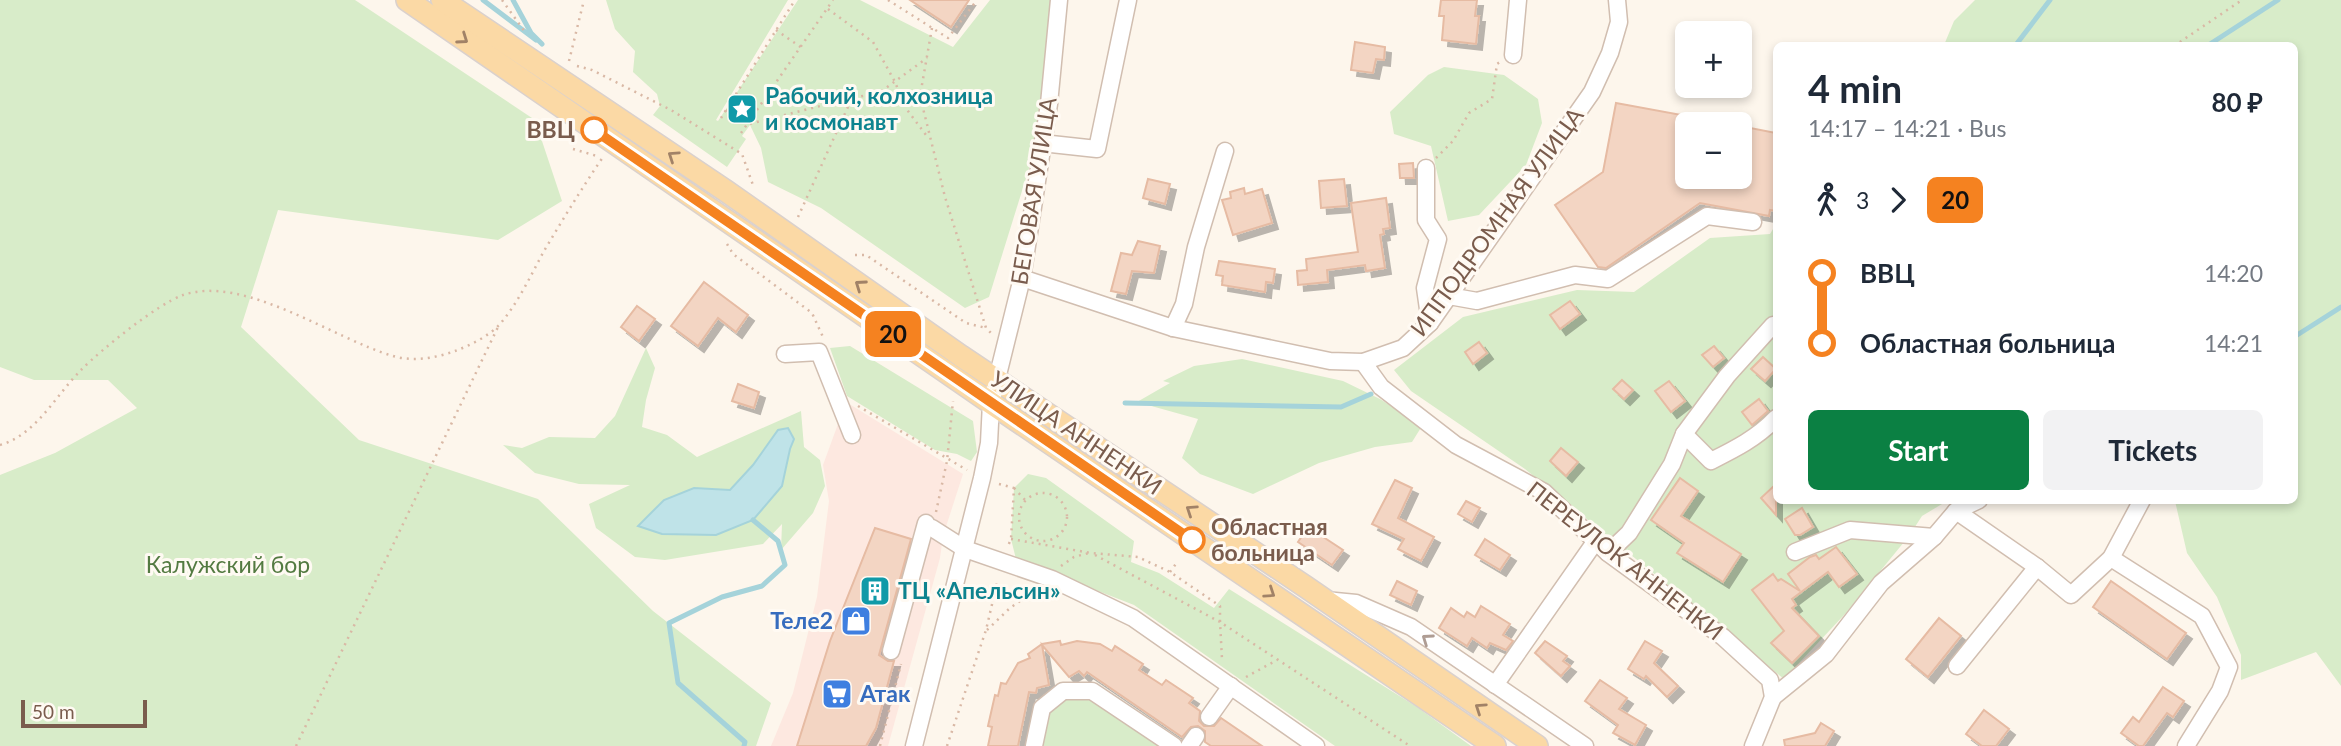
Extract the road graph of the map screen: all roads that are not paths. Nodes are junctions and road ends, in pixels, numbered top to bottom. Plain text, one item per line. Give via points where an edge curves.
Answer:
1 (407, 0) edge
2 (442, 0) edge
3 (1059, 0) edge
4 (1128, 0) edge
5 (1518, 0) edge
6 (1617, 0) edge
7 (1513, 55) road end
8 (1042, 143) junction
9 (1224, 151) dead end
10 (1426, 168) road end
11 (1753, 222) dead end
12 (1022, 278) junction
13 (1449, 296) junction
14 (1430, 323) junction
15 (1773, 325) dead end
16 (1173, 328) junction
17 (785, 354) dead end
18 (1363, 362) junction
19 (997, 380) junction
20 (991, 403) junction
21 (1773, 422) edge
22 (1684, 434) junction
23 (852, 435) dead end
24 (1971, 504) edge
25 (2139, 504) edge
26 (1956, 511) junction
27 (1934, 537) junction
28 (1602, 547) junction
29 (965, 549) junction
30 (1795, 552) dead end
31 (2111, 558) junction
32 (2037, 567) junction
33 (1321, 599) junction
34 (891, 651) dead end
35 (1957, 666) dead end
36 (1228, 685) junction
37 (1495, 685) junction
38 (1773, 697) junction
39 (1209, 717) dead end
40 (914, 746) edge
41 (1034, 746) edge
42 (1174, 746) edge
43 (1316, 746) edge
44 (1495, 746) edge
45 (1536, 746) edge
46 (1585, 746) edge
47 (1753, 746) edge
48 (2186, 746) edge

1 -> 20 main road, УЛИЦА АННЕНКИ
19 -> 2 main road, УЛИЦА АННЕНКИ
3 - 8 street, БЕГОВАЯ УЛИЦА
4 - 8 street via 1097,149
5 - 7 street
6 - 13 street, ИППОДРОМНАЯ УЛИЦА via 1619,22 1592,92
8 - 12 street, БЕГОВАЯ УЛИЦА
9 - 16 street via 1184,304
10 - 14 street via 1426,220 1438,239 1425,288
11 - 13 street via 1707,216 1608,279 1575,275 1477,301
12 - 16 street, ИППОДРОМНАЯ УЛИЦА
12 - 19 street, БЕГОВАЯ УЛИЦА
13 - 14 street, ИППОДРОМНАЯ УЛИЦА
14 - 18 street, ИППОДРОМНАЯ УЛИЦА via 1403,348
15 - 22 street
16 - 18 street, ИППОДРОМНАЯ УЛИЦА via 1330,361
17 - 23 street via 819,352
18 - 28 street, ПЕРЕУЛОК АННЕНКИ via 1381,387 1456,444 1545,492
19 - 20 street, БЕГОВАЯ УЛИЦА
33 -> 19 main road, УЛИЦА АННЕНКИ
20 - 29 street, БЕГОВАЯ УЛИЦА via 989,443
20 -> 44 main road, УЛИЦА АННЕНКИ
21 - 22 street via 1739,448 1711,461
22 - 28 street via 1672,464 1629,533
24 - 26 street
25 - 31 street
26 - 27 street
26 - 32 street
27 - 30 street via 1850,530
27 - 38 street via 1881,583 1826,654
28 - 37 street
28 - 38 street, ПЕРЕУЛОК АННЕНКИ via 1750,660 1770,680
29 - 34 street via 929,526
29 - 36 street via 1052,579 1133,618
29 - 40 street, БЕГОВАЯ УЛИЦА
31 - 32 street via 2071,595
31 - 48 street via 2202,616 2229,667 2220,691
32 - 35 street
37 -> 33 street via 1411,627 1356,603
45 -> 33 main road, УЛИЦА АННЕНКИ
36 - 39 street
36 - 43 street
37 - 46 street
38 - 47 street
41 - 42 street via 1042,708 1063,691 1092,691

